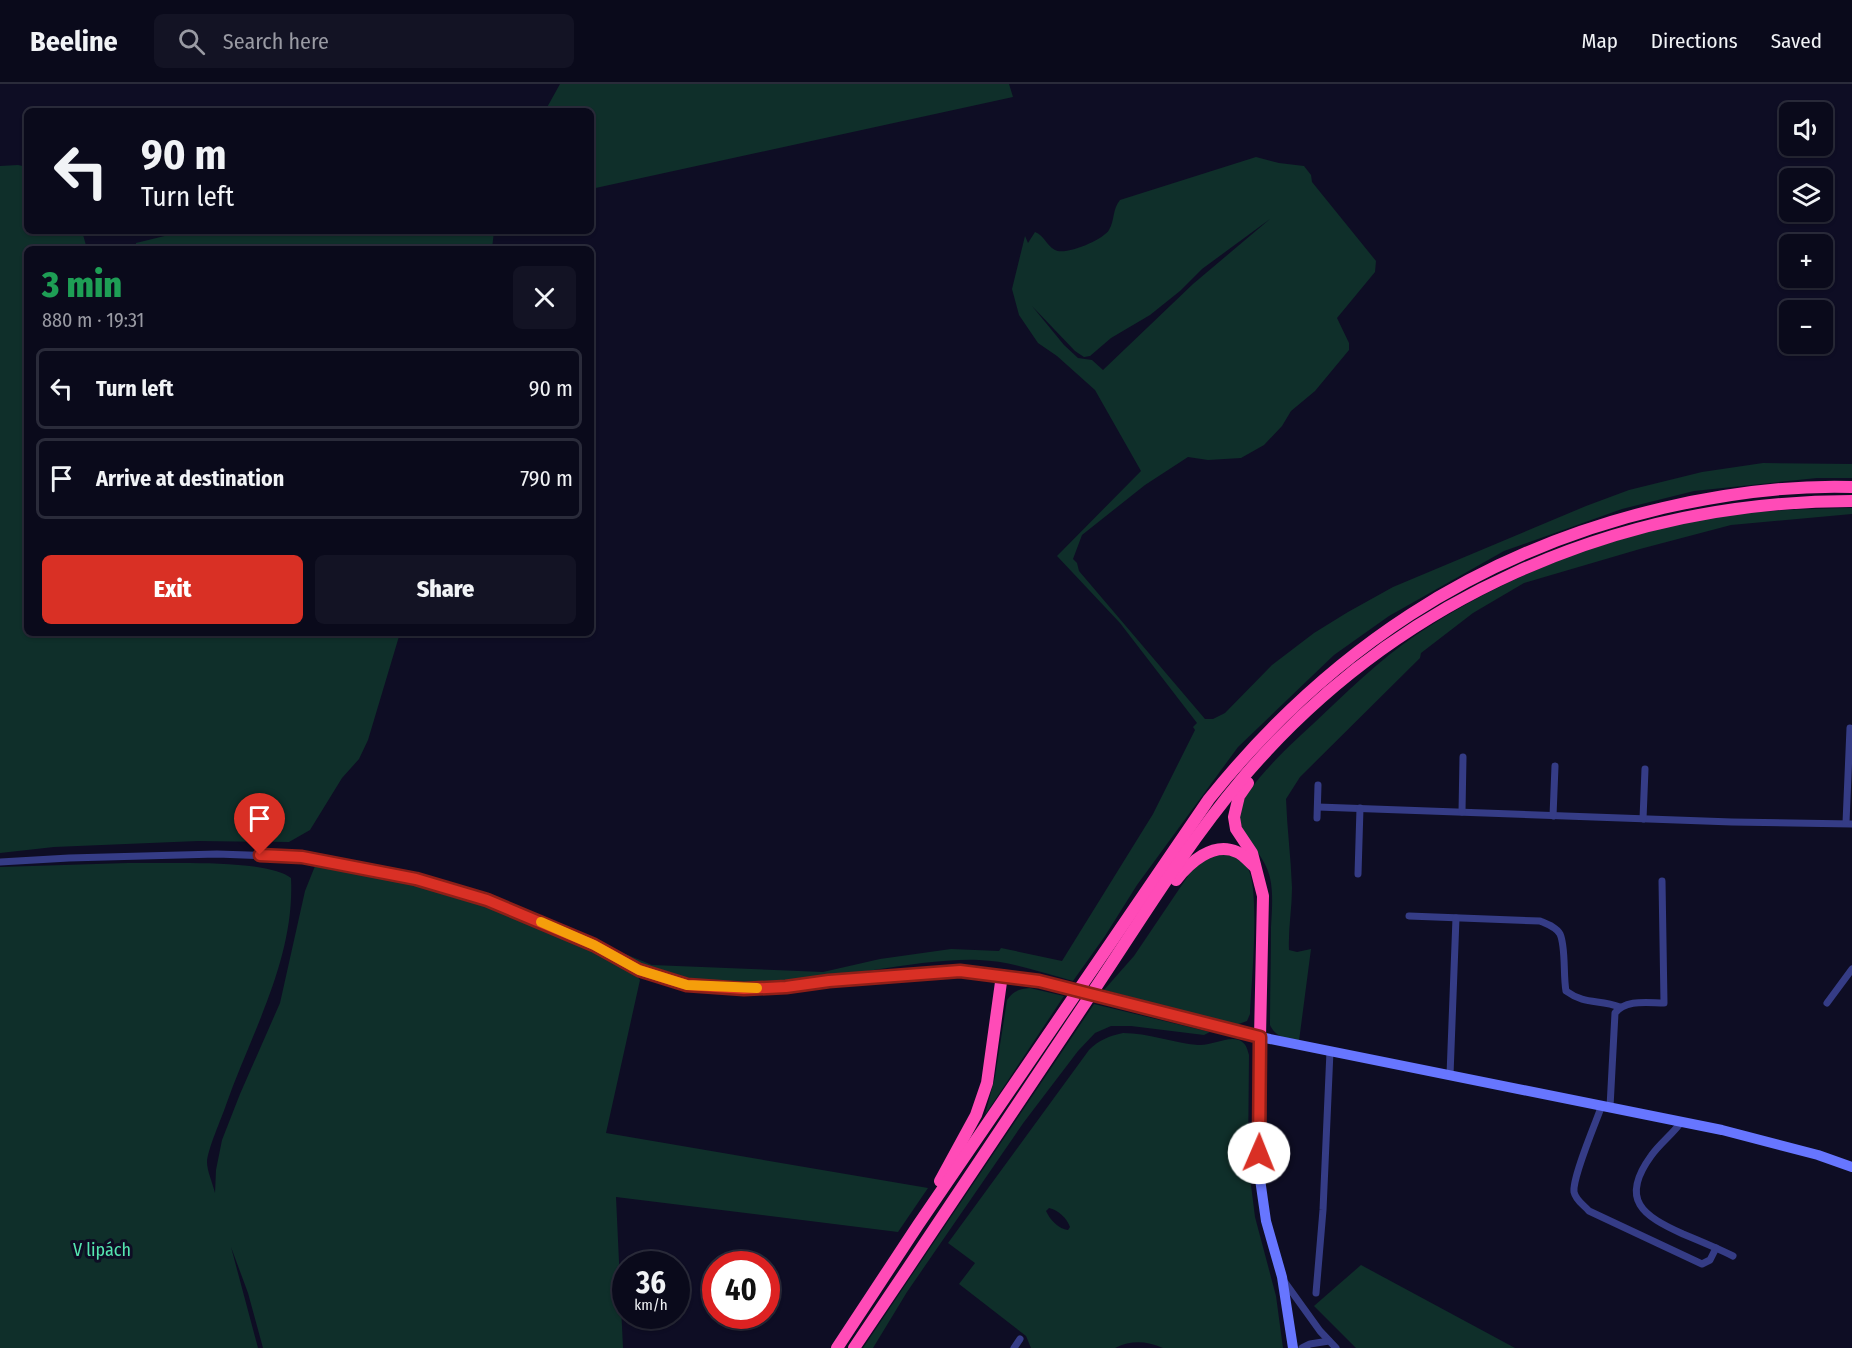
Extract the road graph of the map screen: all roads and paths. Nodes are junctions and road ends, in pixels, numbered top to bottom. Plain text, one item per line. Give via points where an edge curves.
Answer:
1 (1852, 487) edge
2 (1852, 501) edge
3 (1376, 654) junction
4 (1850, 728) dead end
5 (1463, 757) dead end
6 (1555, 766) dead end
7 (1645, 770) dead end
8 (1318, 785) dead end
9 (1318, 807) junction
10 (1360, 808) junction
11 (1462, 812) junction
12 (1553, 816) junction
13 (1317, 818) dead end
14 (1643, 819) junction
15 (1849, 823) edge
16 (0, 862) edge
17 (1258, 871) junction
18 (1358, 874) dead end
19 (1662, 881) dead end
20 (1409, 916) dead end
21 (1456, 918) junction
22 (1852, 969) edge
23 (1002, 975) junction
24 (1101, 979) junction
25 (1827, 1003) dead end
26 (1620, 1007) junction
27 (1260, 1037) junction
28 (1330, 1051) junction
29 (1450, 1075) junction
30 (1606, 1106) junction
31 (1682, 1121) junction
32 (1852, 1167) edge
33 (918, 1224) junction
34 (1716, 1248) junction
35 (1733, 1256) dead end
36 (1282, 1277) junction
37 (1316, 1293) dead end
38 (1020, 1339) dead end
39 (1329, 1341) junction
40 (837, 1348) edge
41 (854, 1348) edge
42 (1014, 1348) edge
43 (1293, 1348) edge
44 (1302, 1348) edge
45 (1336, 1348) edge

1 - 33 highway via 1729,495 1639,514 1587,530 1485,572 1409,614 1367,644 1282,716 1209,799
2 - 3 highway via 1732,508 1592,542 1492,583 1425,620
3 - 17 highway via 1268,760 1239,796 1234,817 1236,829 1252,853
3 - 24 highway via 1306,712 1242,779
4 - 15 street
5 - 11 street
6 - 12 street
7 - 14 street
8 - 9 street
9 - 10 street
9 - 13 street
10 - 11 street
10 - 18 street
11 - 12 street
12 - 14 street
14 - 15 street
16 - 23 street via 217,854 302,857 416,879 487,900 594,945 639,970 687,985 744,989 960,971
17 - 24 highway via 1235,851 1224,849 1202,856 1177,878 1124,957
17 - 27 highway via 1263,896
19 - 26 street via 1664,1003
20 - 21 street
21 - 26 street via 1540,921 1553,927 1560,933 1563,945 1566,991 1578,1000
21 - 29 street
22 - 25 street
23 - 27 street, bridge
23 - 33 highway via 987,1083 976,1115
24 - 41 highway
26 - 30 street via 1615,1013
27 - 28 street
27 - 36 street via 1259,1172 1266,1221
28 - 29 street
28 - 37 street
29 - 30 street
30 - 31 street
30 - 34 street via 1577,1177 1577,1199 1589,1211 1702,1264 1710,1260
31 - 32 street
31 - 34 street via 1651,1156 1640,1177 1637,1200 1642,1210 1657,1222
33 - 40 highway
34 - 35 street
36 - 39 street
36 - 43 street
38 - 42 street
39 - 44 street
39 - 45 street

